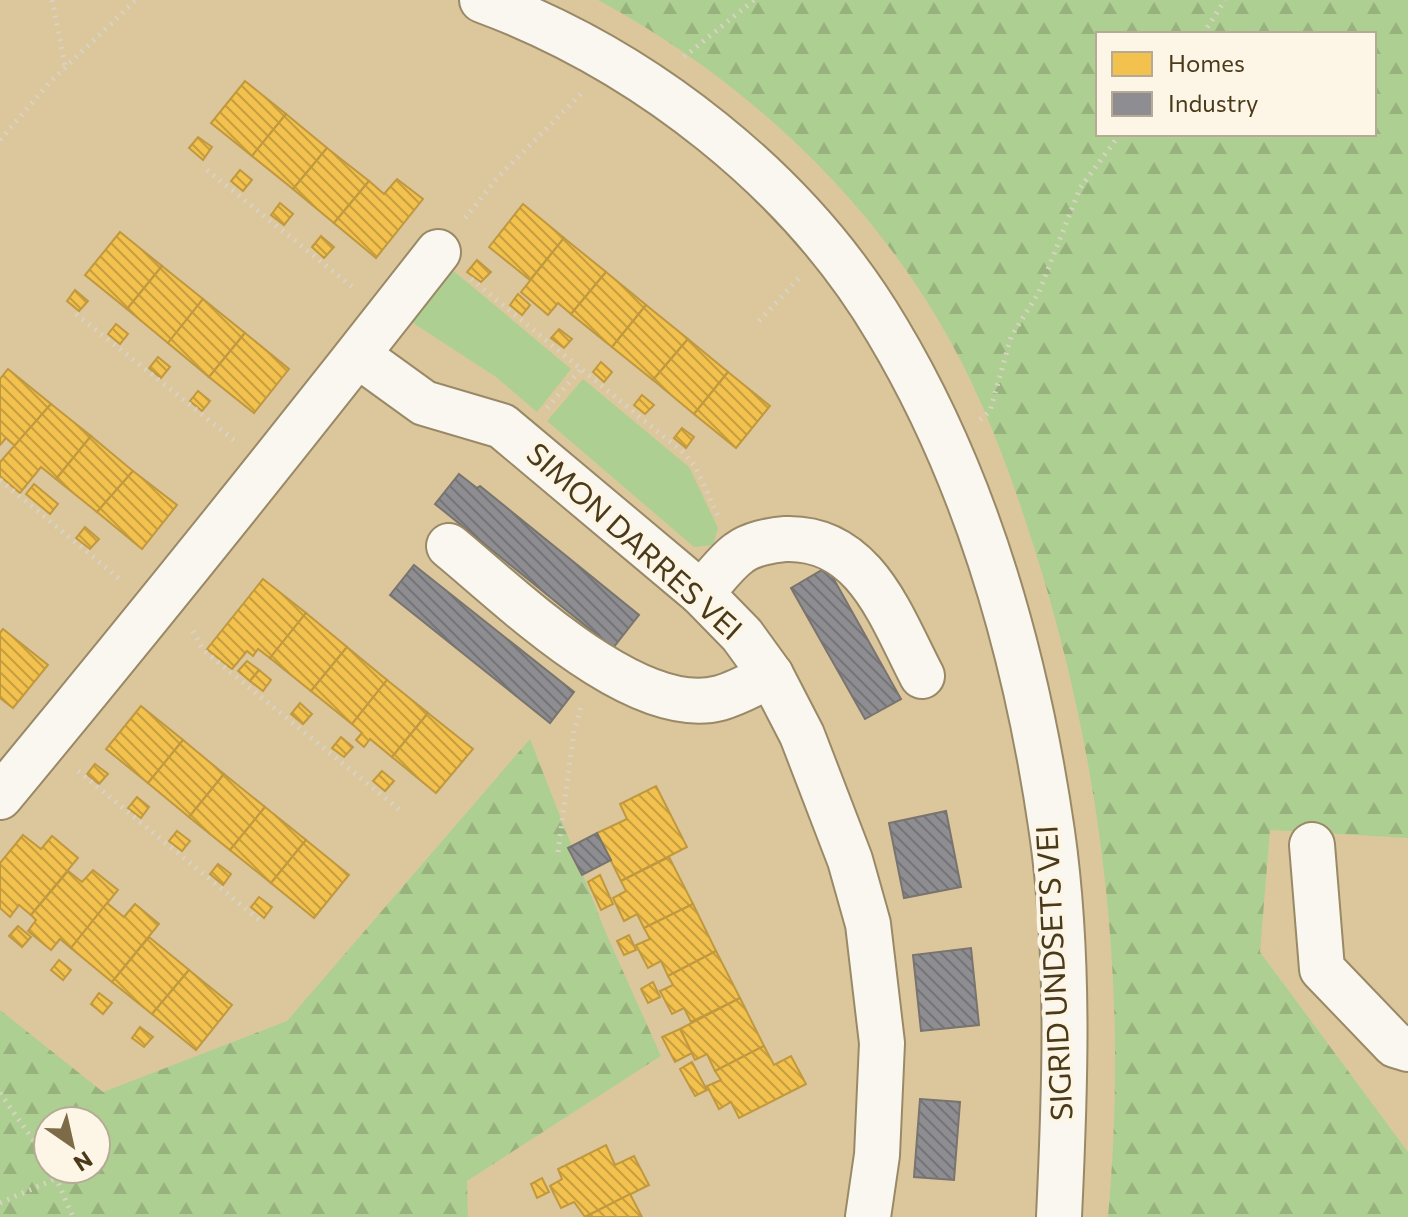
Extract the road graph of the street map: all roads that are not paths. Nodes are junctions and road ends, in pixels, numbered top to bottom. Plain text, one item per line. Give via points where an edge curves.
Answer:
1 (482, 0) edge
2 (438, 252) road end
3 (365, 360) junction
4 (449, 546) dead end
5 (701, 593) junction
6 (771, 675) junction
7 (922, 676) dead end
8 (0, 797) edge
9 (1312, 845) dead end
10 (1408, 1049) edge
11 (868, 1217) edge
12 (1059, 1217) edge

1 - 12 street, SIGRID UNDSETS VEI via 617,67 721,139 767,181 854,281 924,396 954,463 1011,637 1052,833 1064,1037
2 - 3 street via 388,316
3 - 5 street, SIMON DARRES VEI via 424,403 502,426
3 - 8 street via 288,438
4 - 6 street via 593,662 652,692 719,698
5 - 6 street, SIMON DARRES VEI
5 - 7 street via 734,557 772,540 811,539 846,556 874,585
6 - 11 street, SIMON DARRES VEI via 802,735 850,860 868,924 882,1043
9 - 10 street via 1322,969 1395,1045

